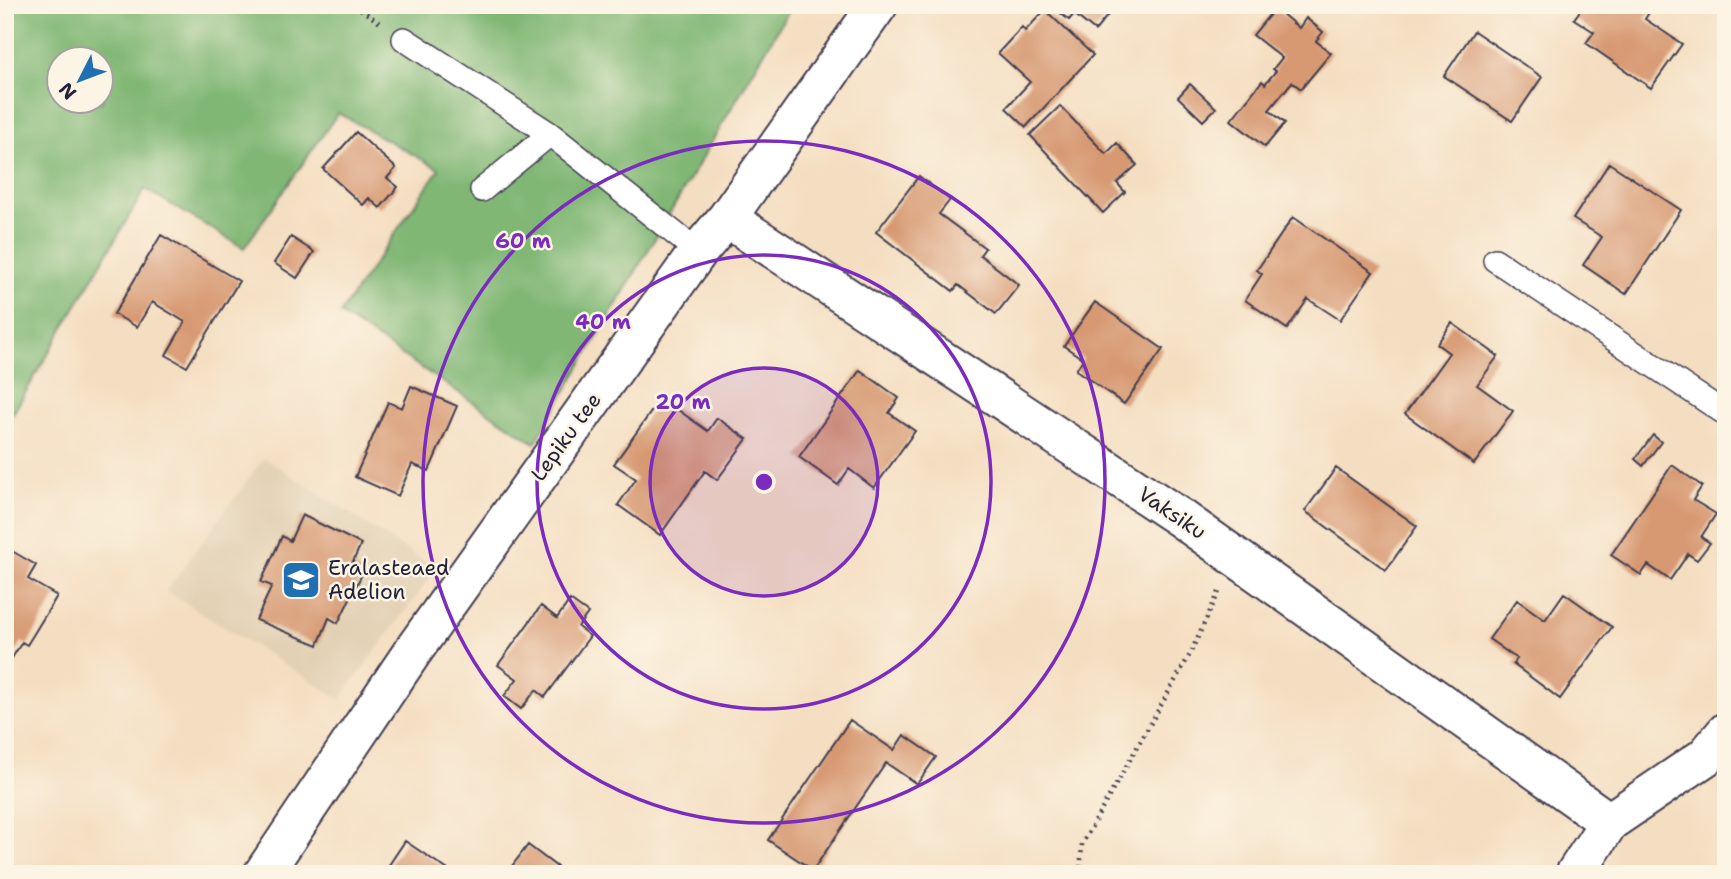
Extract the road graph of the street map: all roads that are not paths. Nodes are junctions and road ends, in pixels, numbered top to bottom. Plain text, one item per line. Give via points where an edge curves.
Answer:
1 (878, 5) edge
2 (404, 39) dead end
3 (550, 134) junction
4 (481, 190) dead end
5 (727, 218) junction
6 (698, 252) junction
7 (1495, 260) dead end
8 (1726, 414) edge
9 (1726, 732) edge
10 (1609, 822) junction
11 (262, 874) edge
12 (1575, 874) edge

1 - 5 street, Lepiku tee
2 - 3 lane
3 - 4 lane
3 - 6 lane
5 - 6 street, Lepiku tee
5 - 10 street, Vaksiku via 1182,519
6 - 11 street, Lepiku tee via 413,651
7 - 8 lane
9 - 10 street via 1705,757
10 - 12 street

